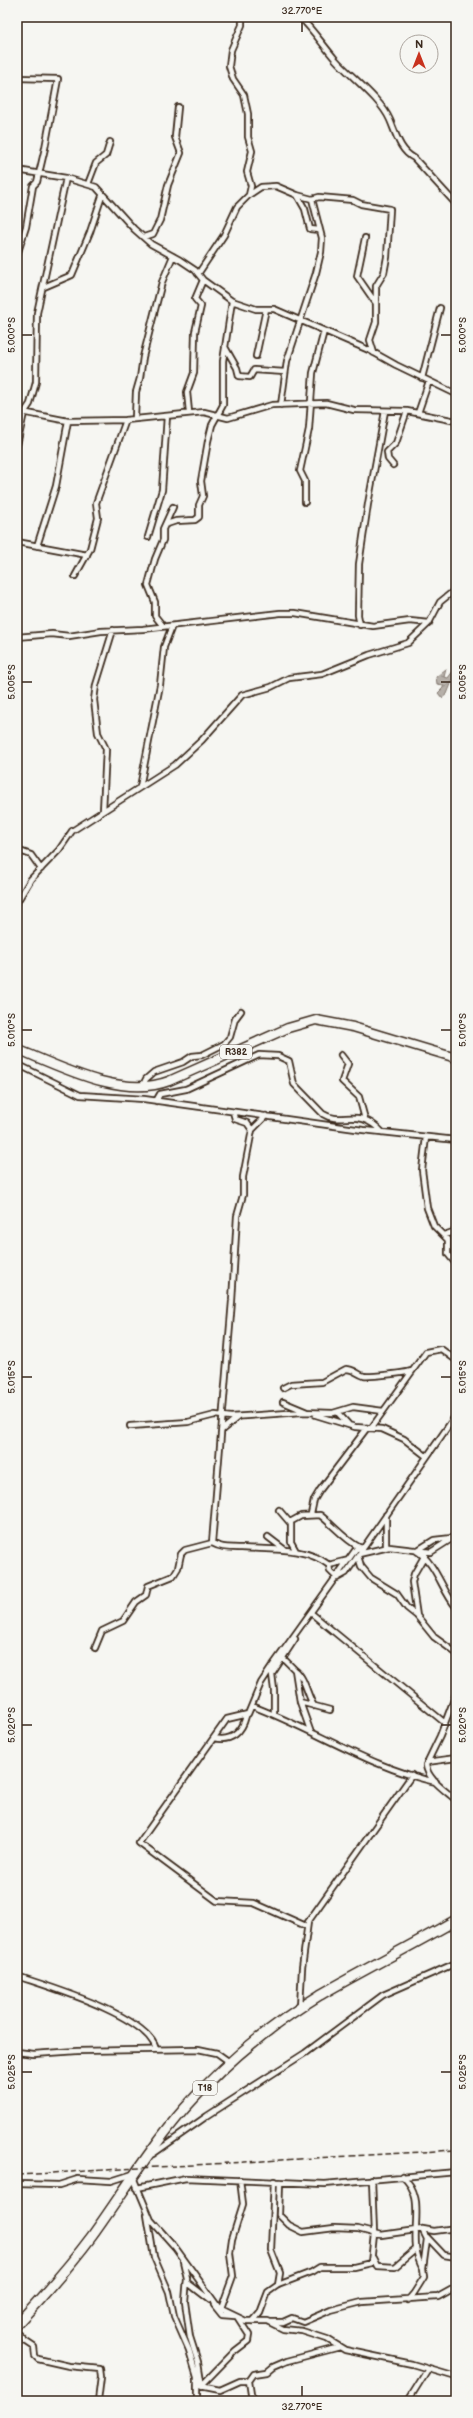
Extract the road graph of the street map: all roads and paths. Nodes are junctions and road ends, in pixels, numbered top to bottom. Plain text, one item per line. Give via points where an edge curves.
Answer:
1 (242, 17) edge
2 (300, 17) edge
3 (17, 78) edge
4 (178, 107) dead end
5 (110, 142) dead end
6 (17, 171) edge
7 (38, 174) junction
8 (66, 178) junction
9 (88, 184) junction
10 (248, 195) junction
11 (297, 195) junction
12 (102, 196) junction
13 (312, 199) junction
14 (456, 204) edge
15 (319, 230) junction
16 (144, 237) junction
17 (365, 238) dead end
18 (17, 255) edge
19 (173, 256) junction
20 (198, 274) junction
21 (203, 280) junction
22 (44, 287) junction
23 (232, 301) junction
24 (375, 302) junction
25 (440, 308) dead end
26 (266, 309) junction
27 (301, 322) junction
28 (324, 331) junction
29 (225, 347) junction
30 (374, 353) junction
31 (256, 356) dead end
32 (285, 372) junction
33 (422, 378) junction
34 (429, 381) junction
35 (456, 394) edge
36 (281, 404) junction
37 (310, 405) junction
38 (17, 411) edge
39 (386, 411) junction
40 (407, 411) junction
41 (189, 412) junction
42 (24, 413) junction
43 (418, 413) junction
44 (167, 416) junction
45 (218, 416) junction
46 (135, 418) junction
47 (68, 420) junction
48 (126, 420) junction
49 (456, 421) edge
50 (17, 445) edge
51 (393, 465) dead end
52 (305, 502) dead end
53 (173, 507) dead end
54 (167, 524) junction
55 (148, 537) dead end
56 (17, 542) edge
57 (38, 546) junction
58 (87, 555) junction
59 (74, 576) dead end
60 (456, 589) edge
61 (429, 623) junction
62 (360, 625) junction
63 (163, 626) junction
64 (172, 626) junction
65 (113, 630) junction
66 (17, 637) edge
67 (140, 787) junction
68 (103, 811) junction
69 (17, 850) edge
70 (41, 869) junction
71 (17, 902) edge
72 (241, 1011) dead end
73 (17, 1049) edge
74 (341, 1055) dead end
75 (456, 1058) edge
76 (17, 1064) edge
77 (142, 1087) junction
78 (156, 1101) junction
79 (233, 1112) junction
80 (266, 1116) junction
81 (365, 1119) junction
82 (252, 1130) junction
83 (382, 1132) junction
84 (426, 1137) junction
85 (456, 1140) edge
86 (456, 1231) edge
87 (444, 1235) junction
88 (456, 1264) edge
89 (456, 1360) edge
90 (411, 1371) junction
91 (283, 1388) dead end
92 (283, 1402) dead end
93 (383, 1411) junction
94 (309, 1412) junction
95 (338, 1413) junction
96 (456, 1415) edge
97 (222, 1416) junction
98 (239, 1417) junction
99 (349, 1425) junction
100 (130, 1426) dead end
101 (372, 1427) junction
102 (367, 1428) junction
103 (222, 1430) junction
104 (426, 1456) junction
105 (279, 1510) dead end
106 (311, 1514) junction
107 (386, 1515) junction
108 (290, 1522) junction
109 (268, 1537) dead end
110 (454, 1537) edge
111 (212, 1543) junction
112 (361, 1547) junction
113 (386, 1547) junction
114 (412, 1548) junction
115 (285, 1550) junction
116 (418, 1550) junction
117 (296, 1551) junction
118 (425, 1554) junction
119 (359, 1555) junction
120 (351, 1562) junction
121 (328, 1565) junction
122 (361, 1566) junction
123 (337, 1578) junction
124 (456, 1607) edge
125 (311, 1613) junction
126 (417, 1616) junction
127 (300, 1628) junction
128 (95, 1648) dead end
129 (456, 1653) edge
130 (282, 1657) junction
131 (295, 1670) junction
132 (456, 1694) edge
133 (300, 1702) junction
134 (252, 1706) junction
135 (314, 1706) junction
136 (330, 1710) dead end
137 (274, 1714) junction
138 (246, 1716) junction
139 (445, 1723) junction
140 (310, 1730) junction
141 (214, 1738) junction
142 (456, 1758) edge
143 (427, 1762) junction
144 (412, 1775) junction
145 (436, 1782) junction
146 (456, 1800) edge
147 (456, 1920) edge
148 (306, 1926) junction
149 (456, 1963) edge
150 (17, 1976) edge
151 (300, 2009) junction
152 (156, 2049) junction
153 (17, 2052) edge
154 (231, 2063) junction
155 (143, 2161) junction
156 (456, 2172) edge
157 (133, 2175) junction
158 (402, 2176) junction
159 (372, 2179) junction
160 (240, 2180) junction
161 (274, 2181) junction
162 (280, 2182) junction
163 (17, 2184) edge
164 (138, 2188) junction
165 (147, 2211) junction
166 (456, 2228) edge
167 (422, 2229) junction
168 (415, 2230) junction
169 (374, 2234) junction
170 (427, 2237) junction
171 (415, 2250) junction
172 (373, 2256) junction
173 (182, 2257) junction
174 (456, 2257) edge
175 (423, 2269) junction
176 (188, 2283) junction
177 (278, 2285) junction
178 (456, 2286) edge
179 (407, 2300) junction
180 (213, 2303) junction
181 (221, 2309) junction
182 (236, 2316) junction
183 (253, 2321) junction
184 (269, 2322) junction
185 (17, 2324) edge
186 (18, 2334) dead end
187 (340, 2348) junction
188 (428, 2369) junction
189 (456, 2377) edge
190 (249, 2381) junction
191 (200, 2386) junction
192 (98, 2401) edge
193 (197, 2401) edge
194 (252, 2401) edge
195 (408, 2401) edge

1 - 10 street via 242,25 234,41 230,66 233,79 244,95 248,114 248,137 252,151 247,172 251,186
2 - 14 street via 313,29 335,59 383,109 406,154 414,158
3 - 7 street via 57,78
4 - 16 street via 175,137 181,150 180,158 168,185 158,226 153,234
5 - 9 street via 106,155 96,163
6 - 7 street
7 - 8 street
7 - 18 street
8 - 9 street
8 - 22 street via 52,236
9 - 12 street via 98,189
10 - 11 street via 269,185
10 - 20 street via 237,207 224,235
11 - 13 street
11 - 15 street via 305,208 310,229
12 - 16 street
12 - 22 street via 72,275
13 - 15 street
13 - 24 street via 346,199 390,208 388,257 384,272 376,286
15 - 27 street via 322,238 319,262
16 - 19 street via 151,244
17 - 24 street via 357,276
19 - 20 street
19 - 46 street via 162,282 143,357 136,392
20 - 21 street
21 - 23 street
21 - 41 street via 196,299 202,306 195,332 194,373 187,392
22 - 42 street via 37,314 36,382 30,404
23 - 26 street via 256,309
23 - 29 street
24 - 30 street via 376,322 370,340
25 - 33 street
26 - 27 street via 274,309
26 - 31 street
27 - 28 street
27 - 32 street
28 - 30 street
28 - 37 street via 316,361
29 - 32 street via 237,368 238,376 249,377 254,370
29 - 45 street via 222,372 223,405
30 - 33 street
32 - 36 street
33 - 34 street
34 - 35 street
34 - 43 street
36 - 37 street
36 - 45 street via 256,409 234,418
37 - 39 street via 326,403 354,410
37 - 52 street via 309,429 300,471 304,481
38 - 42 street
39 - 40 street
39 - 62 street via 359,564
40 - 43 street
40 - 51 street via 396,443 388,449 387,456
41 - 44 street
41 - 45 street via 204,412
42 - 47 street
42 - 50 street
43 - 49 street
44 - 46 street
44 - 55 street via 162,490
45 - 54 street via 212,425 208,441 199,517 195,520 176,520
46 - 48 street
47 - 48 street
47 - 57 street via 56,486
48 - 58 street via 96,503 96,524
53 - 54 street
54 - 63 street via 163,529 164,540 155,559 148,585 155,602 156,616
56 - 57 street
57 - 58 street
58 - 59 street
60 - 61 street via 440,602
61 - 62 street via 410,621 382,626
61 - 67 street via 408,643 368,655 326,673 292,678 271,688 245,693 182,760
62 - 64 street via 295,613 280,613
63 - 64 street
63 - 65 street
64 - 67 street via 164,647 160,685
65 - 66 street via 69,636 52,634
65 - 68 street via 94,700 98,733 106,749
67 - 68 street
68 - 70 street via 72,831
69 - 70 street via 31,854
70 - 71 street
72 - 77 street via 235,1019 230,1037 224,1044 154,1072
73 - 77 main road, R382 via 61,1067 117,1085
74 - 81 street via 348,1064 342,1081 359,1097
75 - 77 main road, R382 via 353,1027 316,1020 288,1028 169,1081
76 - 78 street via 74,1093
78 - 79 street
78 - 81 street via 160,1094 186,1089 259,1054 269,1054 289,1061 294,1084 323,1114 329,1117
79 - 80 street
79 - 82 street via 235,1119 247,1123
80 - 82 street
80 - 83 street
81 - 83 street via 375,1124
82 - 97 street via 243,1177 243,1195 237,1216
83 - 84 street
84 - 85 street
84 - 87 street via 422,1170 426,1205 432,1222
86 - 87 street
87 - 88 street via 449,1242 448,1254
89 - 90 street via 441,1349 433,1349 426,1352
90 - 91 street via 367,1376 346,1369 322,1382 291,1384
90 - 93 street
92 - 94 street
93 - 95 street via 356,1406
93 - 101 street
94 - 95 street
94 - 98 street
94 - 99 street
95 - 99 street
96 - 104 street
97 - 98 street
97 - 100 street via 188,1422
97 - 103 street
98 - 103 street
99 - 102 street
101 - 102 street
101 - 104 street via 404,1439
102 - 106 street via 320,1490 314,1500
103 - 111 street
104 - 107 street
105 - 108 street
106 - 108 street via 300,1516
106 - 112 street via 320,1515 349,1542
107 - 112 street
107 - 113 street
108 - 117 street via 291,1542
109 - 115 street
110 - 116 street via 434,1540
110 - 118 street via 436,1551
111 - 115 street via 223,1548
111 - 128 street via 182,1552 177,1572 148,1586 146,1595 136,1602 123,1621 102,1631
112 - 119 street
112 - 120 street
113 - 114 street
113 - 119 street
114 - 116 street
114 - 118 street
115 - 117 street
116 - 118 street
117 - 121 street via 322,1560
118 - 124 street
118 - 126 street via 414,1574 412,1585
119 - 120 street
119 - 122 street
120 - 121 street
120 - 122 street
120 - 123 street via 344,1575
121 - 123 street
122 - 126 street via 371,1578 397,1594 407,1608
123 - 125 street
125 - 127 street
125 - 139 street
126 - 129 street via 434,1637
127 - 130 street
127 - 134 street via 265,1677
130 - 131 street
130 - 137 street via 272,1674
131 - 133 street
131 - 135 street via 302,1677 306,1693
132 - 139 street
133 - 135 street
133 - 140 street
134 - 137 street
134 - 138 street
135 - 136 street
137 - 140 street
138 - 141 street via 228,1719
138 - 141 street via 242,1728 234,1736 226,1739
139 - 143 street
140 - 144 street via 361,1757
141 - 148 street via 152,1823 140,1844 217,1901 254,1903
142 - 143 street
143 - 145 street via 426,1769
144 - 145 street
144 - 148 street
145 - 146 street
147 - 151 highway, T18
148 - 151 street
149 - 155 street via 383,1995 310,2049
150 - 152 street via 120,2014 142,2029 154,2042
151 - 154 highway, T18
152 - 153 street via 47,2054
152 - 154 street via 207,2050 224,2056
154 - 155 highway, T18 via 185,2108
155 - 157 highway, T18
156 - 158 street
157 - 163 street via 111,2181 78,2180 59,2185
157 - 164 street
157 - 185 highway, T18 via 67,2268
158 - 159 street
158 - 168 street via 409,2182 417,2205
159 - 162 street via 326,2184
159 - 169 street
160 - 161 street
160 - 164 street via 186,2178
160 - 181 street via 243,2204 230,2253 233,2276
161 - 162 street
161 - 177 street via 271,2250 280,2273
162 - 169 street via 279,2216 298,2231 313,2232 334,2228 358,2229
164 - 165 street
165 - 173 street via 153,2223
165 - 191 street via 154,2257 169,2292 174,2318 189,2350
166 - 167 street via 434,2231
167 - 168 street
167 - 170 street
168 - 169 street
168 - 171 street
169 - 172 street
170 - 174 street via 444,2255
170 - 175 street
171 - 172 street via 395,2267 378,2266
171 - 175 street
172 - 177 street via 369,2264 354,2267 322,2266
173 - 176 street
173 - 180 street
175 - 179 street via 423,2279
176 - 180 street
176 - 191 street via 185,2302 190,2337 198,2362
177 - 183 street via 268,2292 260,2313
178 - 179 street via 438,2297
179 - 184 street via 362,2302 331,2310 303,2322 292,2318 283,2322
180 - 181 street
180 - 182 street via 222,2315
181 - 182 street
182 - 183 street
182 - 191 street via 248,2335 248,2341
183 - 184 street
184 - 187 street via 283,2329 302,2331 328,2339
186 - 192 street via 34,2347 35,2356 38,2358 74,2367 100,2369
187 - 188 street
187 - 190 street via 282,2362 267,2372 254,2374
188 - 189 street
188 - 195 street
190 - 191 street via 240,2381 220,2390
190 - 194 street
191 - 193 street

